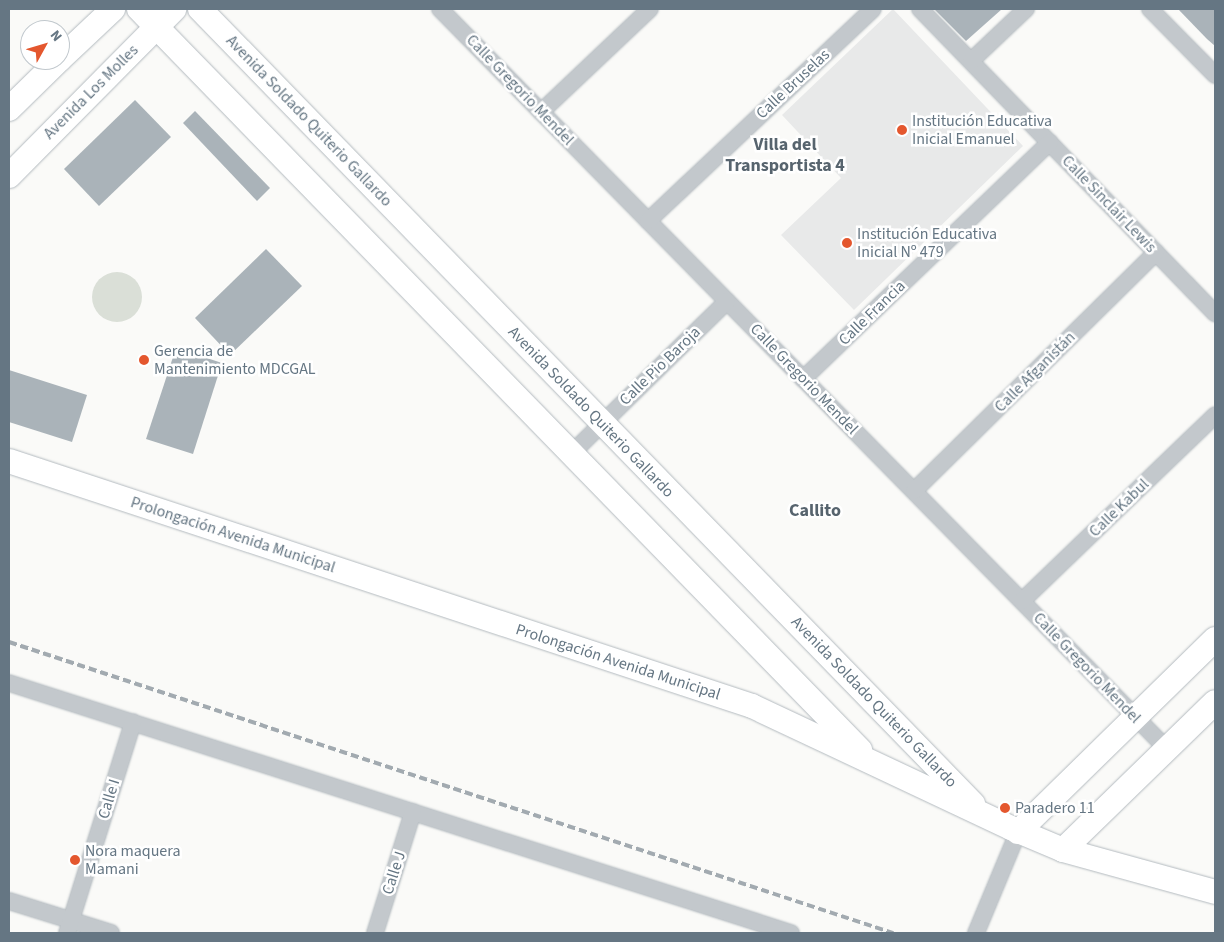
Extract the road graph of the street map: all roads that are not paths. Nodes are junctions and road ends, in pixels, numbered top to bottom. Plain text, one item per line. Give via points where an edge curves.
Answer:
1 (112, 9) edge
2 (139, 9) edge
3 (174, 9) edge
4 (200, 9) edge
5 (440, 9) edge
6 (650, 9) edge
7 (873, 9) edge
8 (920, 9) edge
9 (1026, 9) edge
10 (1150, 9) edge
11 (156, 26) junction
12 (70, 50) edge
13 (971, 61) junction
14 (50, 70) edge
15 (1215, 75) edge
16 (9, 109) edge
17 (542, 112) junction
18 (1050, 142) junction
19 (9, 176) edge
20 (648, 221) junction
21 (1156, 252) junction
22 (727, 301) junction
23 (1215, 313) edge
24 (804, 379) junction
25 (1215, 414) edge
26 (602, 423) junction
27 (572, 453) junction
28 (9, 461) edge
29 (914, 491) junction
30 (1022, 601) junction
31 (1215, 639) edge
32 (9, 684) edge
33 (1215, 702) edge
34 (1135, 717) junction
35 (133, 722) junction
36 (1167, 749) junction
37 (870, 761) junction
38 (413, 812) junction
39 (983, 814) junction
40 (1018, 832) junction
41 (1063, 850) junction
42 (1215, 892) edge
43 (9, 901) edge
44 (69, 927) edge
45 (781, 932) edge
46 (111, 933) edge
47 (374, 933) edge
48 (976, 933) edge

1 - 12 street
2 - 11 street
3 - 11 street, Avenida Los Molles
4 - 26 street, Avenida Soldado Quiterio Gallardo
5 - 17 street, Calle Gregorio Mendel
6 - 17 street
7 - 20 street, Calle Bruselas
8 - 13 street, Calle Sinclair Lewis
9 - 13 street
10 - 15 street
11 - 19 street, Avenida Los Molles
11 - 27 street
13 - 18 street, Calle Sinclair Lewis
14 - 16 street
17 - 20 street, Calle Gregorio Mendel
18 - 21 street, Calle Sinclair Lewis
18 - 24 street, Calle Francia
20 - 22 street, Calle Gregorio Mendel
21 - 23 street, Calle Sinclair Lewis
21 - 29 street, Calle Afganistán
22 - 24 street, Calle Gregorio Mendel
22 - 26 street, Calle Pio Baroja
24 - 29 street, Calle Gregorio Mendel
25 - 30 street, Calle Kabul
26 - 27 street, Calle Pio Baroja
26 - 39 street, Avenida Soldado Quiterio Gallardo
27 - 37 street
28 - 37 street, Prolongación Avenida Municipal via 752,706
29 - 30 street, Calle Gregorio Mendel
30 - 34 street, Calle Gregorio Mendel
31 - 34 street
32 - 35 street
33 - 36 street
34 - 36 street, Calle Gregorio Mendel
34 - 40 street
35 - 38 street
35 - 44 street, Calle I
36 - 41 street
37 - 39 street, Prolongación Avenida Municipal
38 - 45 street
38 - 47 street, Calle J
39 - 40 street, Prolongación Avenida Municipal
40 - 41 street, Prolongación Avenida Municipal
40 - 48 street
41 - 42 street, Prolongación Avenida Municipal
43 - 44 street
44 - 46 street

